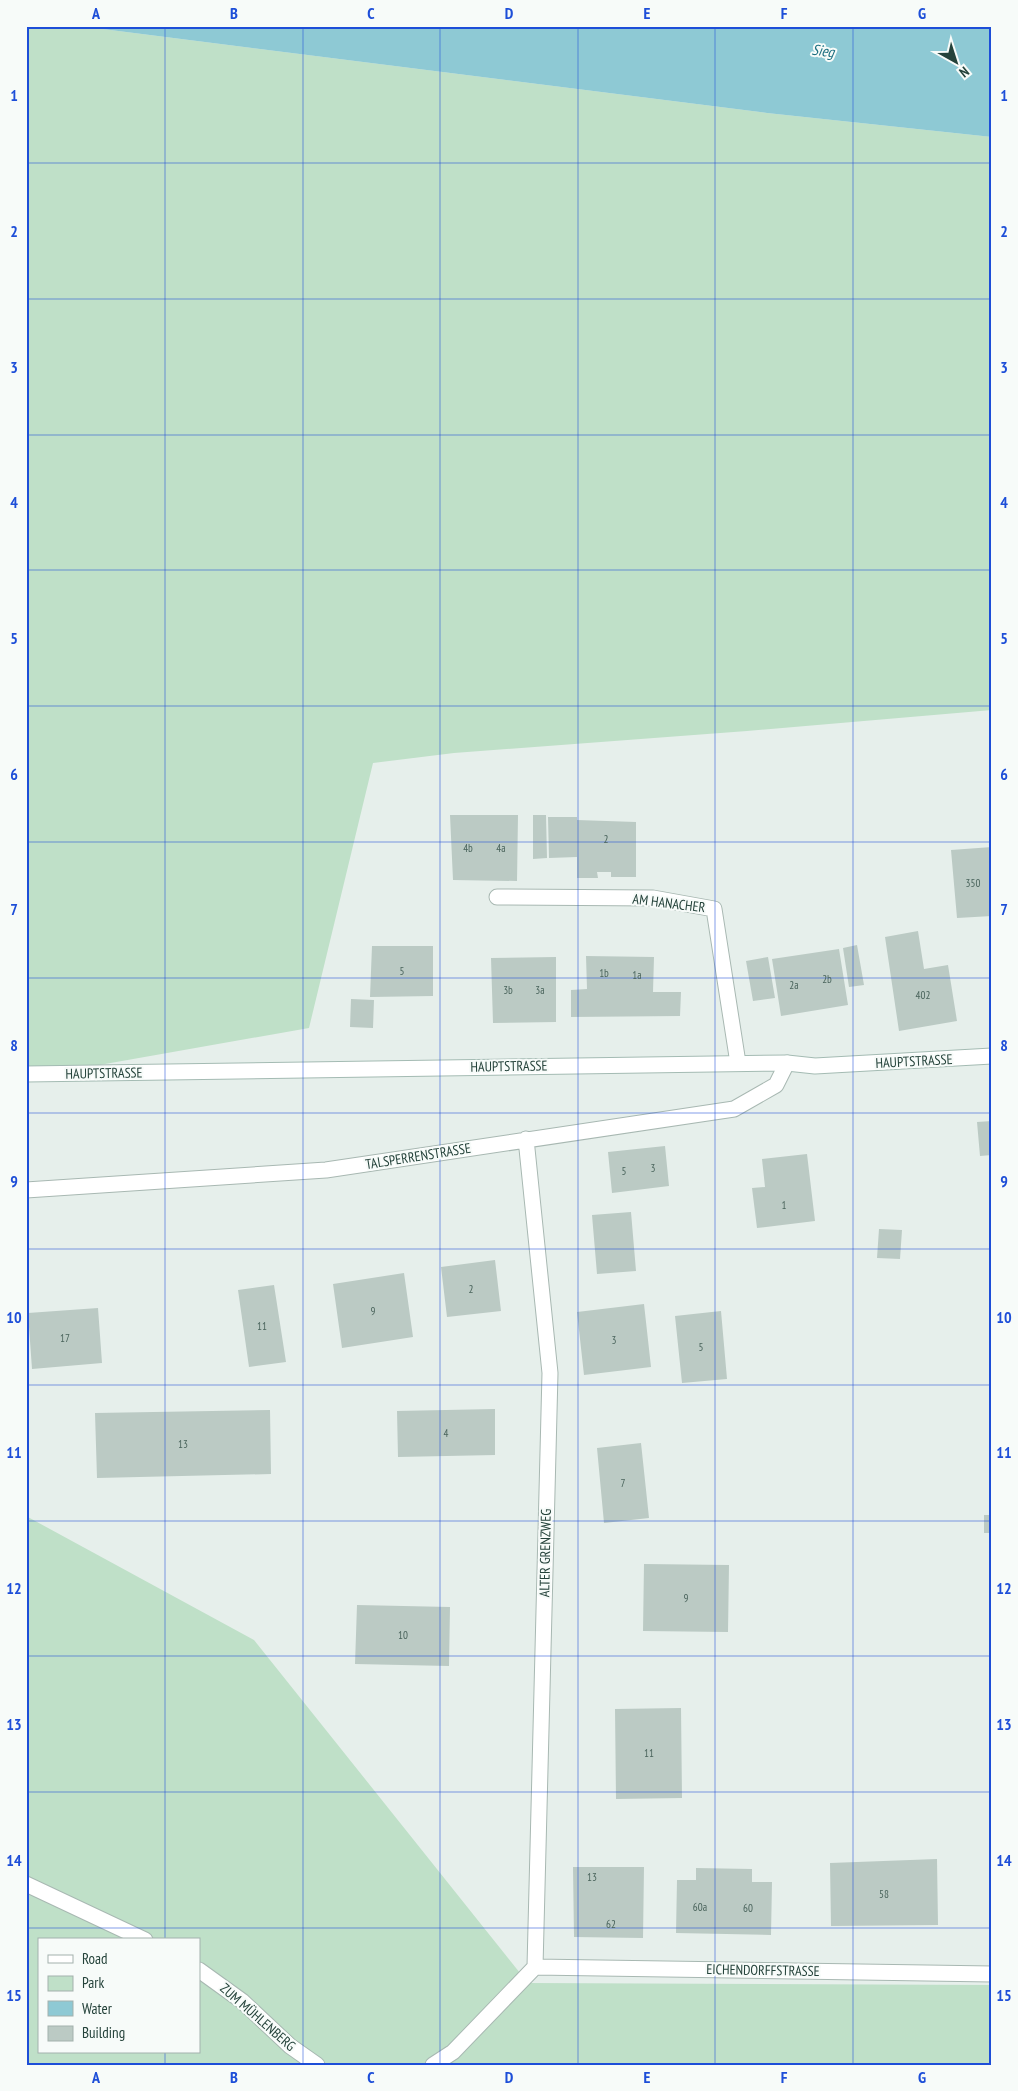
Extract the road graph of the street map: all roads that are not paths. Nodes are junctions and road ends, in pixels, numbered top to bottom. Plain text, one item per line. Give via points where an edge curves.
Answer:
1 (497, 897) dead end
2 (992, 1056) edge
3 (738, 1063) junction
4 (787, 1063) junction
5 (26, 1074) edge
6 (526, 1140) junction
7 (26, 1190) edge
8 (26, 1884) edge
9 (141, 1938) edge
10 (535, 1967) junction
11 (200, 1971) edge
12 (992, 1974) edge
13 (317, 2065) edge
14 (433, 2065) edge

1 - 3 street, AM HANACHER via 653,898 714,909
2 - 4 street, HAUPTSTRASSE via 815,1066
3 - 4 street, HAUPTSTRASSE
3 - 5 street, HAUPTSTRASSE
4 - 6 street, TALSPERRENSTRASSE via 776,1085 734,1108
6 - 7 street, TALSPERRENSTRASSE via 326,1170
6 - 10 street, ALTER GRENZWEG via 550,1373
8 - 9 street
10 - 12 street, EICHENDORFFSTRASSE
10 - 14 street via 453,2052
11 - 13 street, ZUM MÜHLENBERG via 242,2001 290,2046

